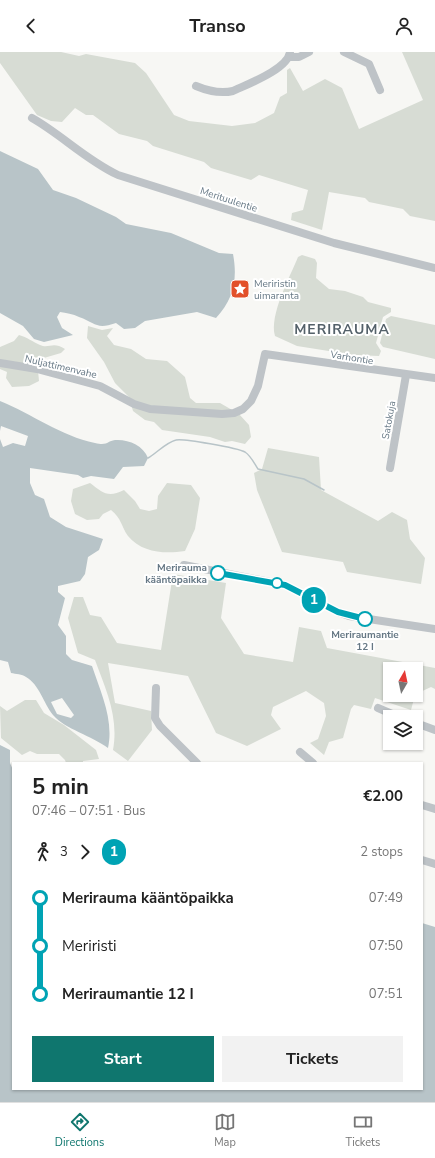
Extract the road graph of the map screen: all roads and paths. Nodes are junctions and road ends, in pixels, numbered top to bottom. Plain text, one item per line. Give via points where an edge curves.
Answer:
1 (309, 52) edge
2 (344, 52) edge
3 (290, 54) edge
4 (196, 86) dead end
5 (380, 90) dead end
6 (32, 118) dead end
7 (435, 268) edge
8 (265, 354) joint
9 (0, 364) edge
10 (406, 375) junction
11 (435, 378) edge
12 (390, 468) dead end
13 (184, 565) dead end
14 (435, 629) edge
15 (156, 688) dead end
16 (378, 708) dead end
17 (383, 710) edge
18 (423, 726) edge
19 (435, 730) edge
20 (300, 752) dead end
21 (196, 762) edge
22 (312, 762) edge
23 (423, 805) edge
24 (435, 809) edge
25 (423, 860) edge
26 (435, 864) edge

1 - 3 street via 299,57
2 - 5 street via 369,64
3 - 4 street via 280,67 233,91 210,91
6 - 7 street, Merituulentie via 118,175 334,243
8 - 9 street, Nuljattimenvahe via 258,386 251,402 238,411 222,414 171,412 146,408 100,386 37,369
8 - 10 street, Varhontie
10 - 11 street, Varhontie
10 - 12 street, Satokuja
13 - 14 street via 285,585 349,616
15 - 21 street via 155,718
16 - 17 street
18 - 19 street
20 - 22 street
23 - 24 street
25 - 26 street

